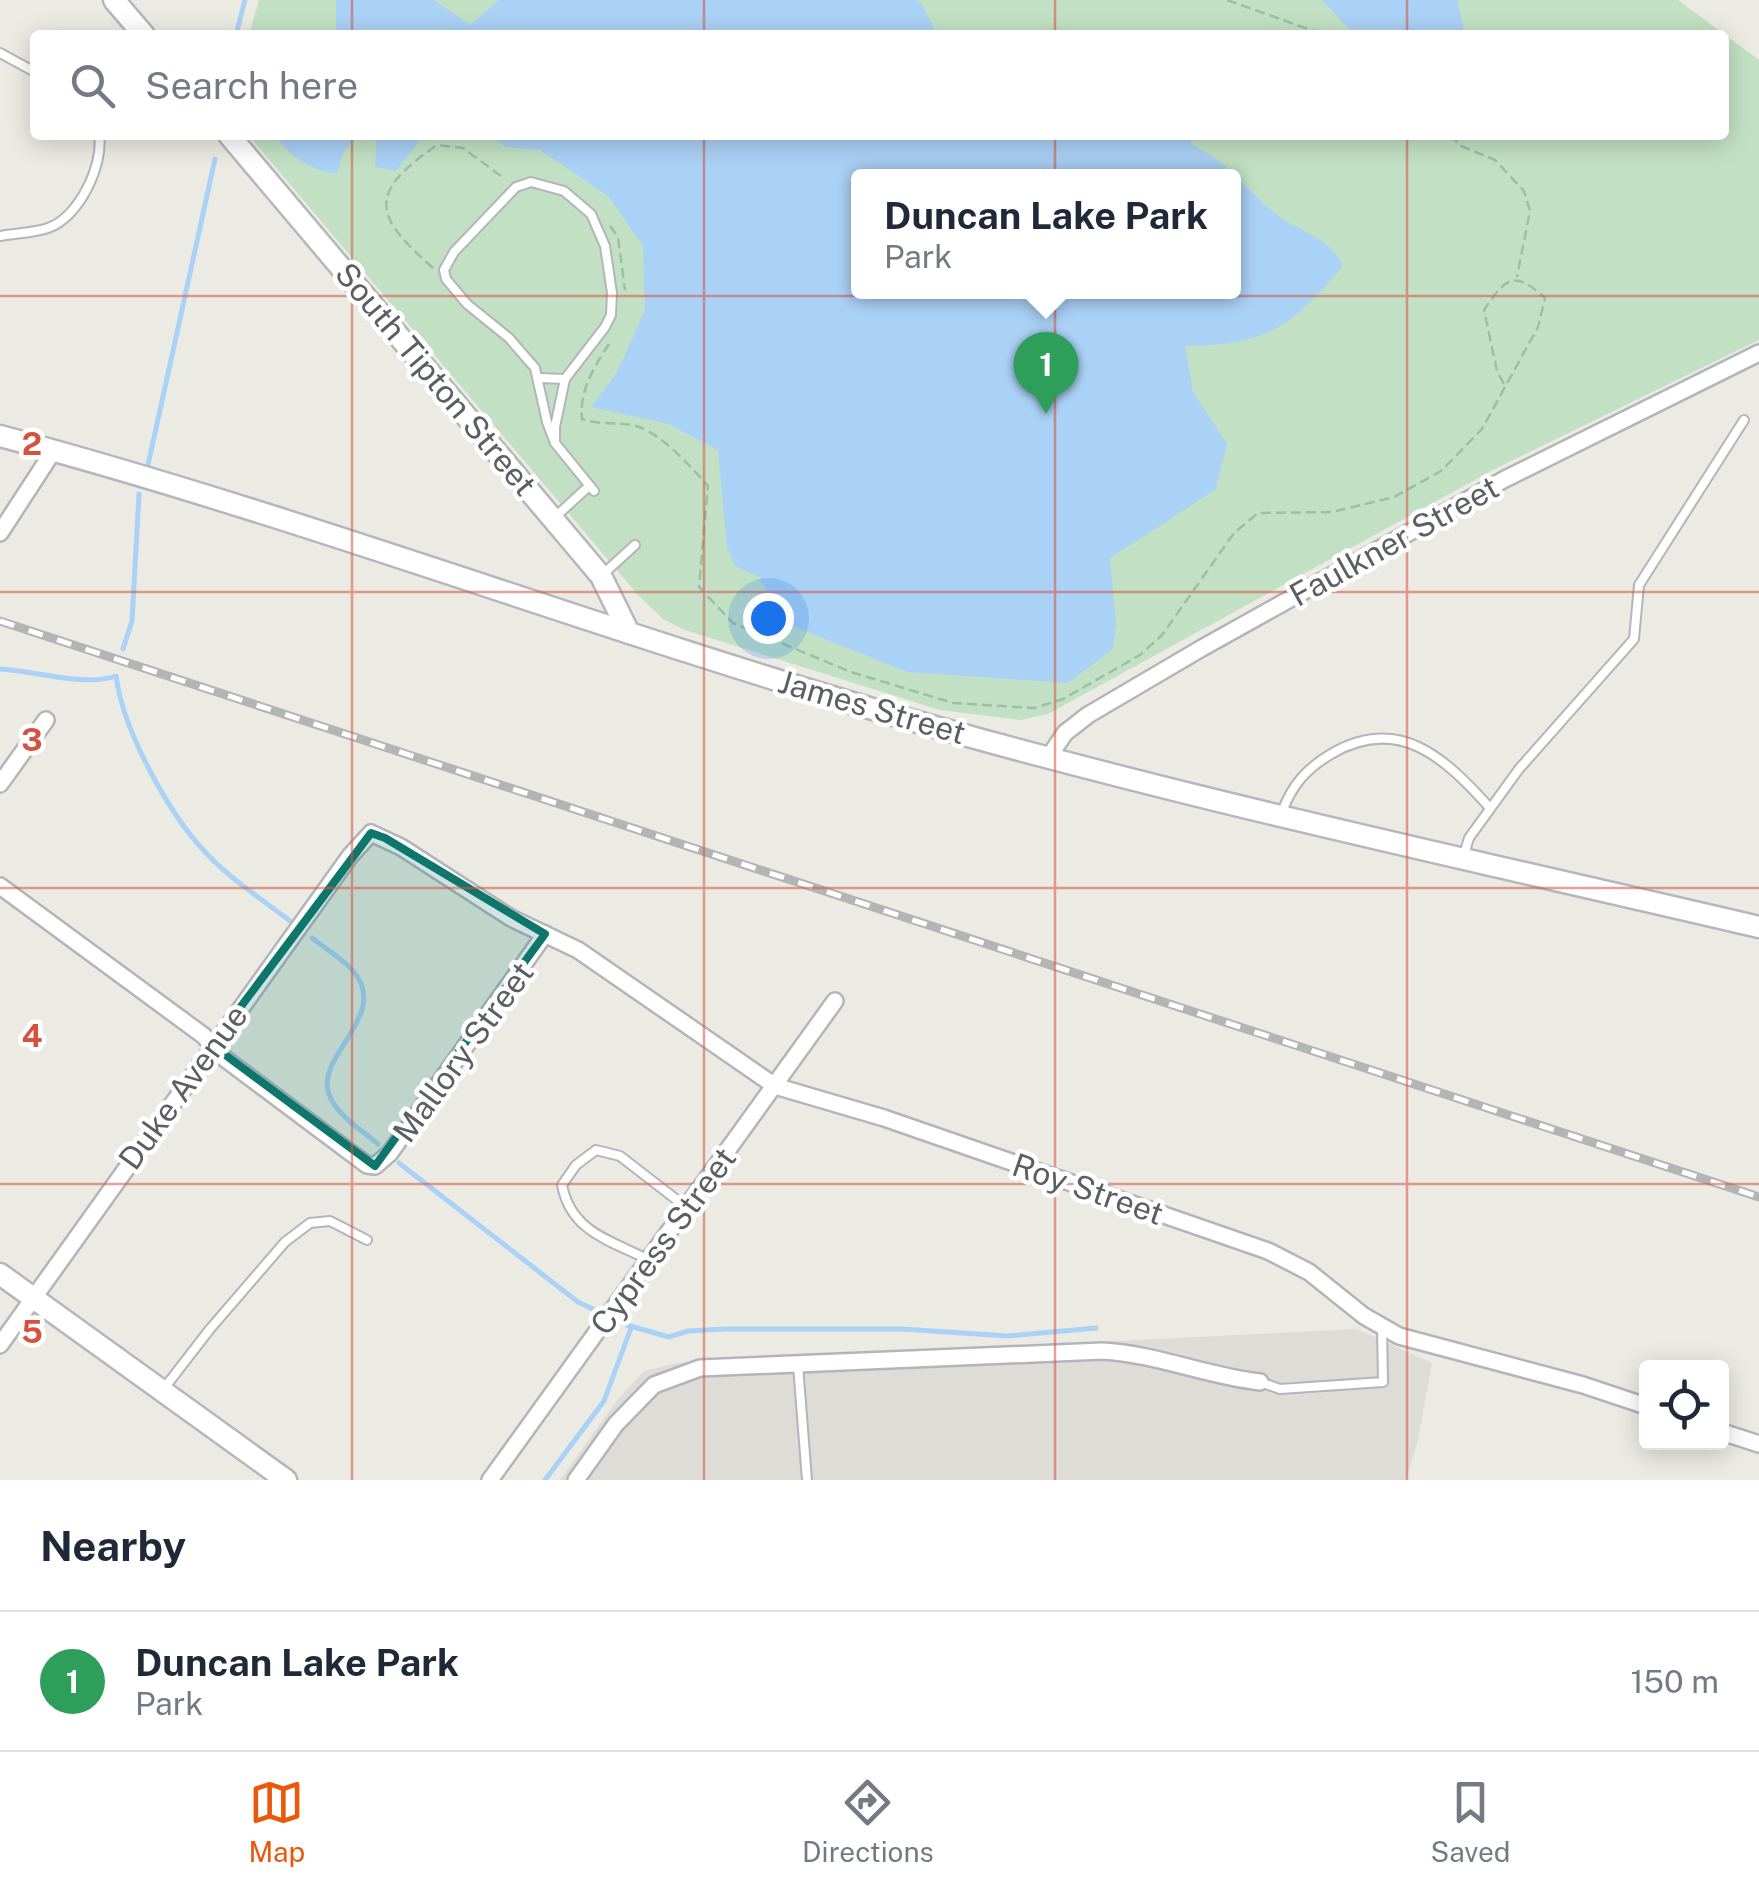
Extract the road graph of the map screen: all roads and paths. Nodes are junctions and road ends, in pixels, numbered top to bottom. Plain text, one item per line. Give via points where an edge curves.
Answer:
1 (114, 0) edge
2 (1227, 0) edge
3 (140, 30) edge
4 (1311, 30) edge
5 (0, 54) edge
6 (30, 69) edge
7 (99, 140) edge
8 (233, 140) edge
9 (1455, 140) edge
10 (516, 187) junction
11 (608, 224) dead end
12 (0, 236) edge
13 (446, 279) junction
14 (1516, 279) junction
15 (624, 294) dead end
16 (612, 338) dead end
17 (1759, 352) edge
18 (539, 378) junction
19 (565, 379) junction
20 (1505, 386) junction
21 (1744, 420) dead end
22 (0, 436) edge
23 (555, 443) junction
24 (54, 450) junction
25 (553, 518) junction
26 (0, 533) edge
27 (635, 544) dead end
28 (601, 576) junction
29 (628, 633) junction
30 (46, 720) dead end
31 (1048, 758) junction
32 (0, 784) edge
33 (1490, 808) junction
34 (1282, 815) junction
35 (371, 833) joint
36 (1463, 858) junction
37 (0, 886) edge
38 (1759, 927) edge
39 (545, 934) junction
40 (834, 1001) dead end
41 (212, 1046) junction
42 (774, 1086) junction
43 (687, 1207) junction
44 (366, 1240) dead end
45 (649, 1260) junction
46 (0, 1274) edge
47 (34, 1298) junction
48 (1382, 1328) junction
49 (0, 1345) edge
50 (798, 1364) junction
51 (1260, 1382) joint
52 (162, 1391) junction
53 (1639, 1404) edge
54 (1729, 1434) edge
55 (1759, 1444) edge
56 (286, 1480) edge
57 (490, 1480) edge
58 (576, 1480) edge
59 (807, 1480) edge

1 - 3 street
2 - 4 path
5 - 6 lane
7 - 12 lane via 98,171 71,211 51,228
8 - 25 street, South Tipton Street
9 - 14 path via 1495,160 1524,191 1530,212
10 - 13 lane via 454,252
10 - 13 path via 463,148 436,145 390,189 390,225
10 - 19 lane via 532,182 564,191 591,214 606,246 610,315
11 - 15 path via 618,237
13 - 18 lane via 526,355
14 - 20 path via 1502,284 1484,310
14 - 20 path via 1544,298 1538,327
16 - 20 path via 580,403 582,419 638,426 708,486 699,586 733,623 851,672 953,703 1034,708 1063,700 1140,655 1162,635 1234,533 1258,513 1332,512 1394,497 1441,471 1482,430
17 - 31 street, Faulkner Street via 1505,479 1202,648 1088,715
18 - 19 lane
18 - 23 lane
19 - 23 lane
21 - 33 lane via 1639,585 1634,639
22 - 24 street, James Street
23 - 25 lane via 592,488
24 - 26 street
24 - 29 street, James Street
25 - 28 street, South Tipton Street
27 - 28 lane
28 - 29 street, South Tipton Street
29 - 31 street, James Street
30 - 32 street
31 - 34 street, James Street
33 - 34 lane via 1432,754 1382,737 1316,763 1296,783
33 - 36 lane
34 - 36 street, James Street
35 - 39 street, Roy Street
35 - 41 street, Duke Avenue
36 - 38 street, James Street
37 - 41 street
39 - 41 street, Mallory Street via 375,1166 360,1162
39 - 42 street, Roy Street
40 - 42 street, Cypress Street
41 - 47 street, Duke Avenue
42 - 43 street, Cypress Street
42 - 48 street, Roy Street via 1268,1252 1310,1272
43 - 45 street, Cypress Street
43 - 45 lane via 620,1156 596,1150 562,1184 579,1224
44 - 52 lane via 330,1220 310,1223 285,1242
45 - 57 street, Cypress Street
46 - 47 street
47 - 49 street, Duke Avenue
47 - 52 street
48 - 51 lane via 1383,1382 1280,1388
48 - 53 street, Roy Street
50 - 51 street via 1102,1351
50 - 58 street via 700,1368 654,1386
50 - 59 lane
52 - 56 street
54 - 55 street

